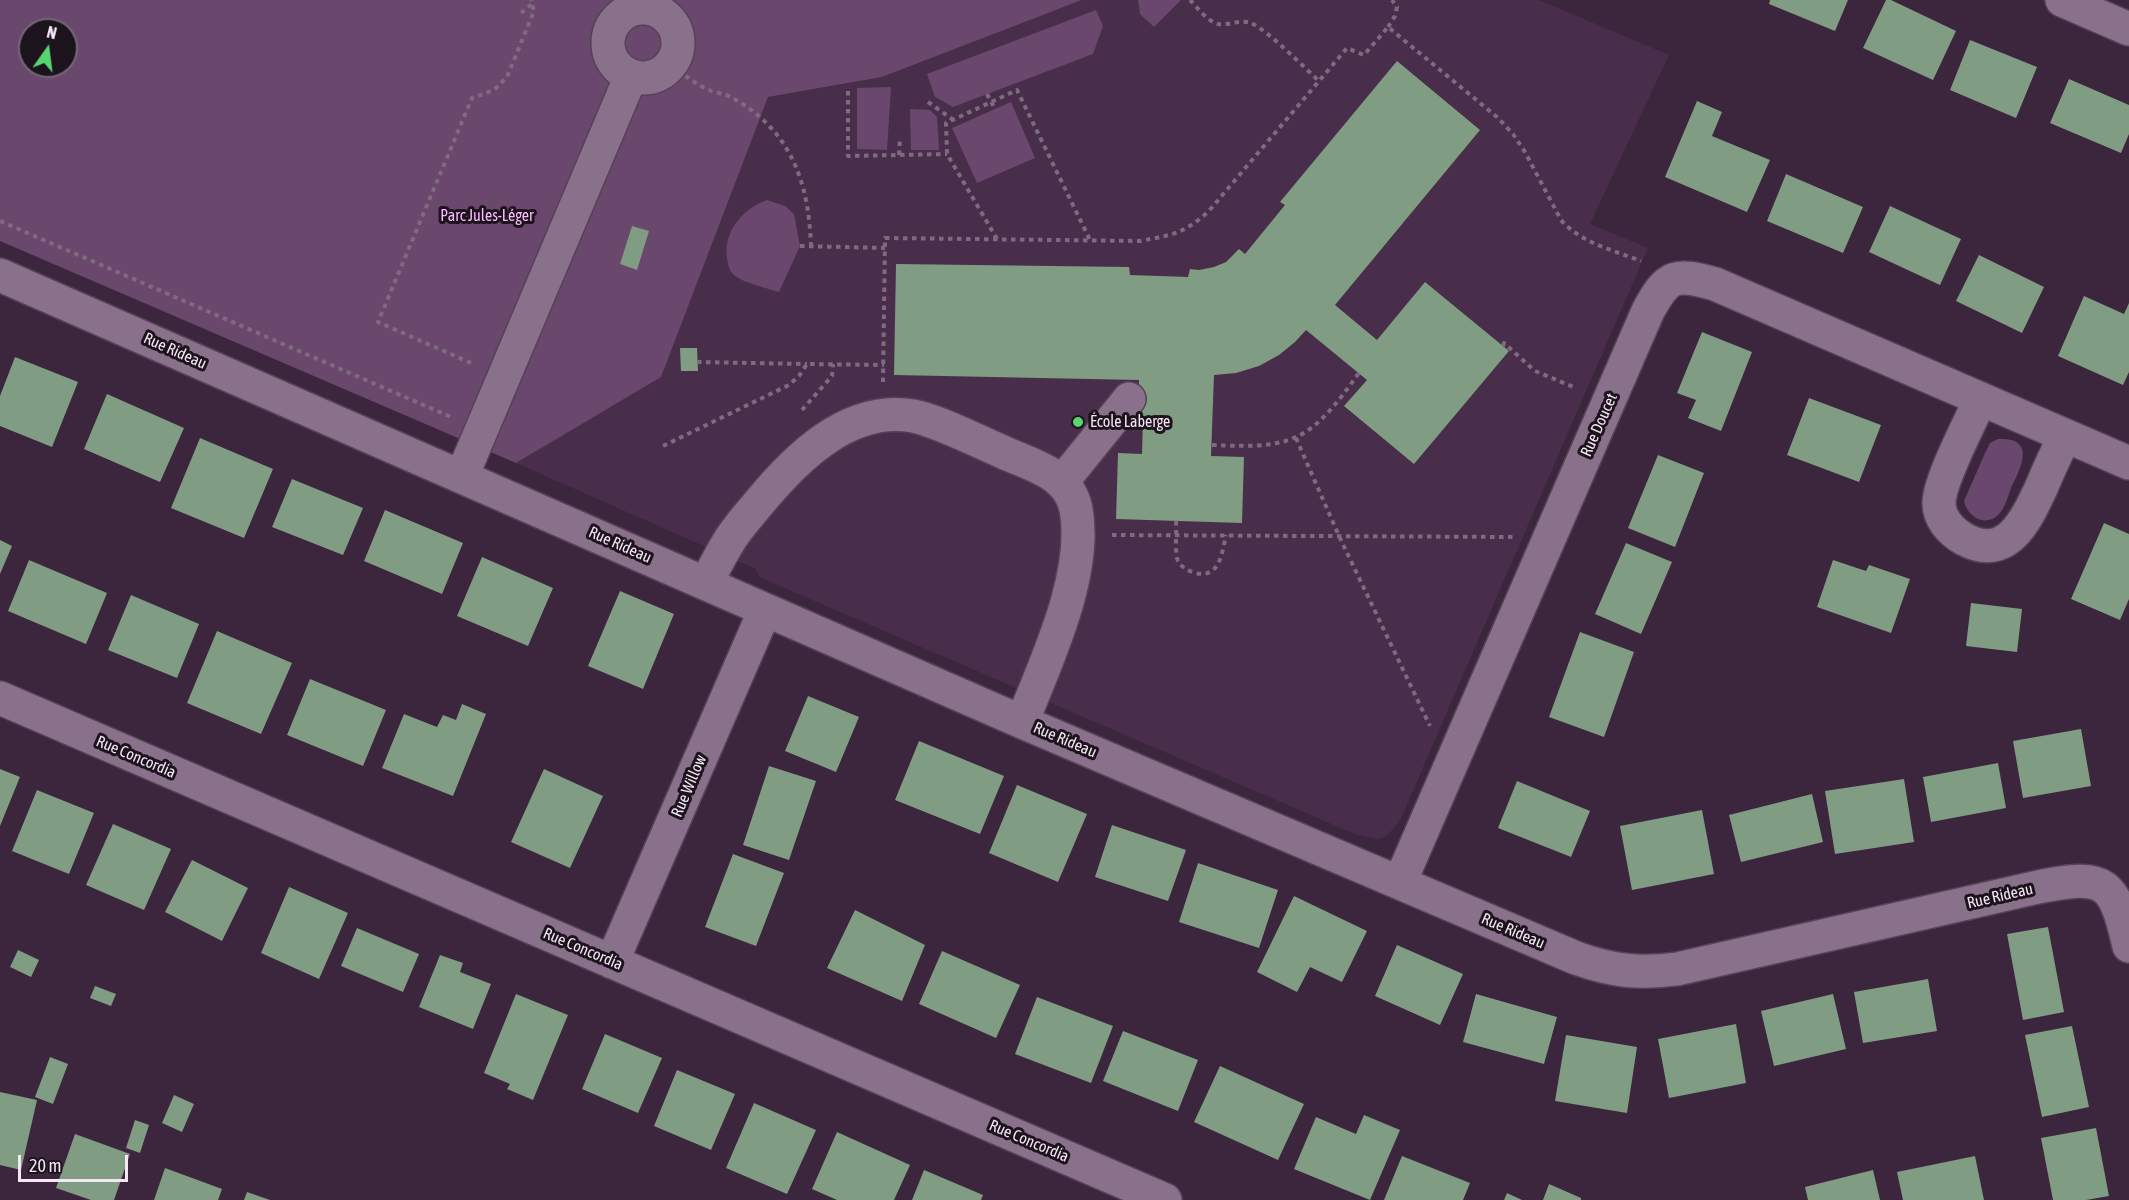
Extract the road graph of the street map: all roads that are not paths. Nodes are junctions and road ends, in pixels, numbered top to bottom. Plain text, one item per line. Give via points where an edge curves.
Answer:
1 (2062, 0) edge
2 (629, 5) edge
3 (2129, 29) edge
4 (631, 76) junction
5 (0, 275) edge
6 (1129, 399) dead end
7 (1980, 400) junction
8 (2065, 436) junction
9 (2129, 463) edge
10 (462, 476) junction
11 (1062, 482) junction
12 (706, 583) junction
13 (765, 610) junction
14 (0, 699) edge
15 (1022, 722) junction
16 (1400, 882) junction
17 (2129, 946) edge
18 (612, 962) junction
19 (1165, 1200) edge

1 - 3 street
2 - 4 street via 612,26 609,49 613,61
2 - 4 street via 664,14 672,22 679,44 677,55 663,72 653,77
4 - 10 street
5 - 10 street, Rue Rideau
6 - 11 street
7 - 8 street, Rue Doucet
7 - 8 street via 1939,500 1940,514 1948,526 1974,544 2004,542 2017,531 2027,518
7 - 16 street, Rue Doucet via 1715,284 1679,277 1667,282 1648,311
8 - 9 street, Rue Doucet
10 - 12 street, Rue Rideau
11 - 12 street via 1051,473 920,418 902,415 857,422 808,450 778,480 735,532
11 - 15 street via 1075,507 1079,530 1076,560 1057,630
12 - 13 street, Rue Rideau
13 - 15 street, Rue Rideau
13 - 18 street, Rue Willow
14 - 18 street, Rue Concordia
15 - 16 street, Rue Rideau
16 - 17 street, Rue Rideau via 1576,958 1625,972 1677,969 2076,881 2103,885 2110,891
18 - 19 street, Rue Concordia

